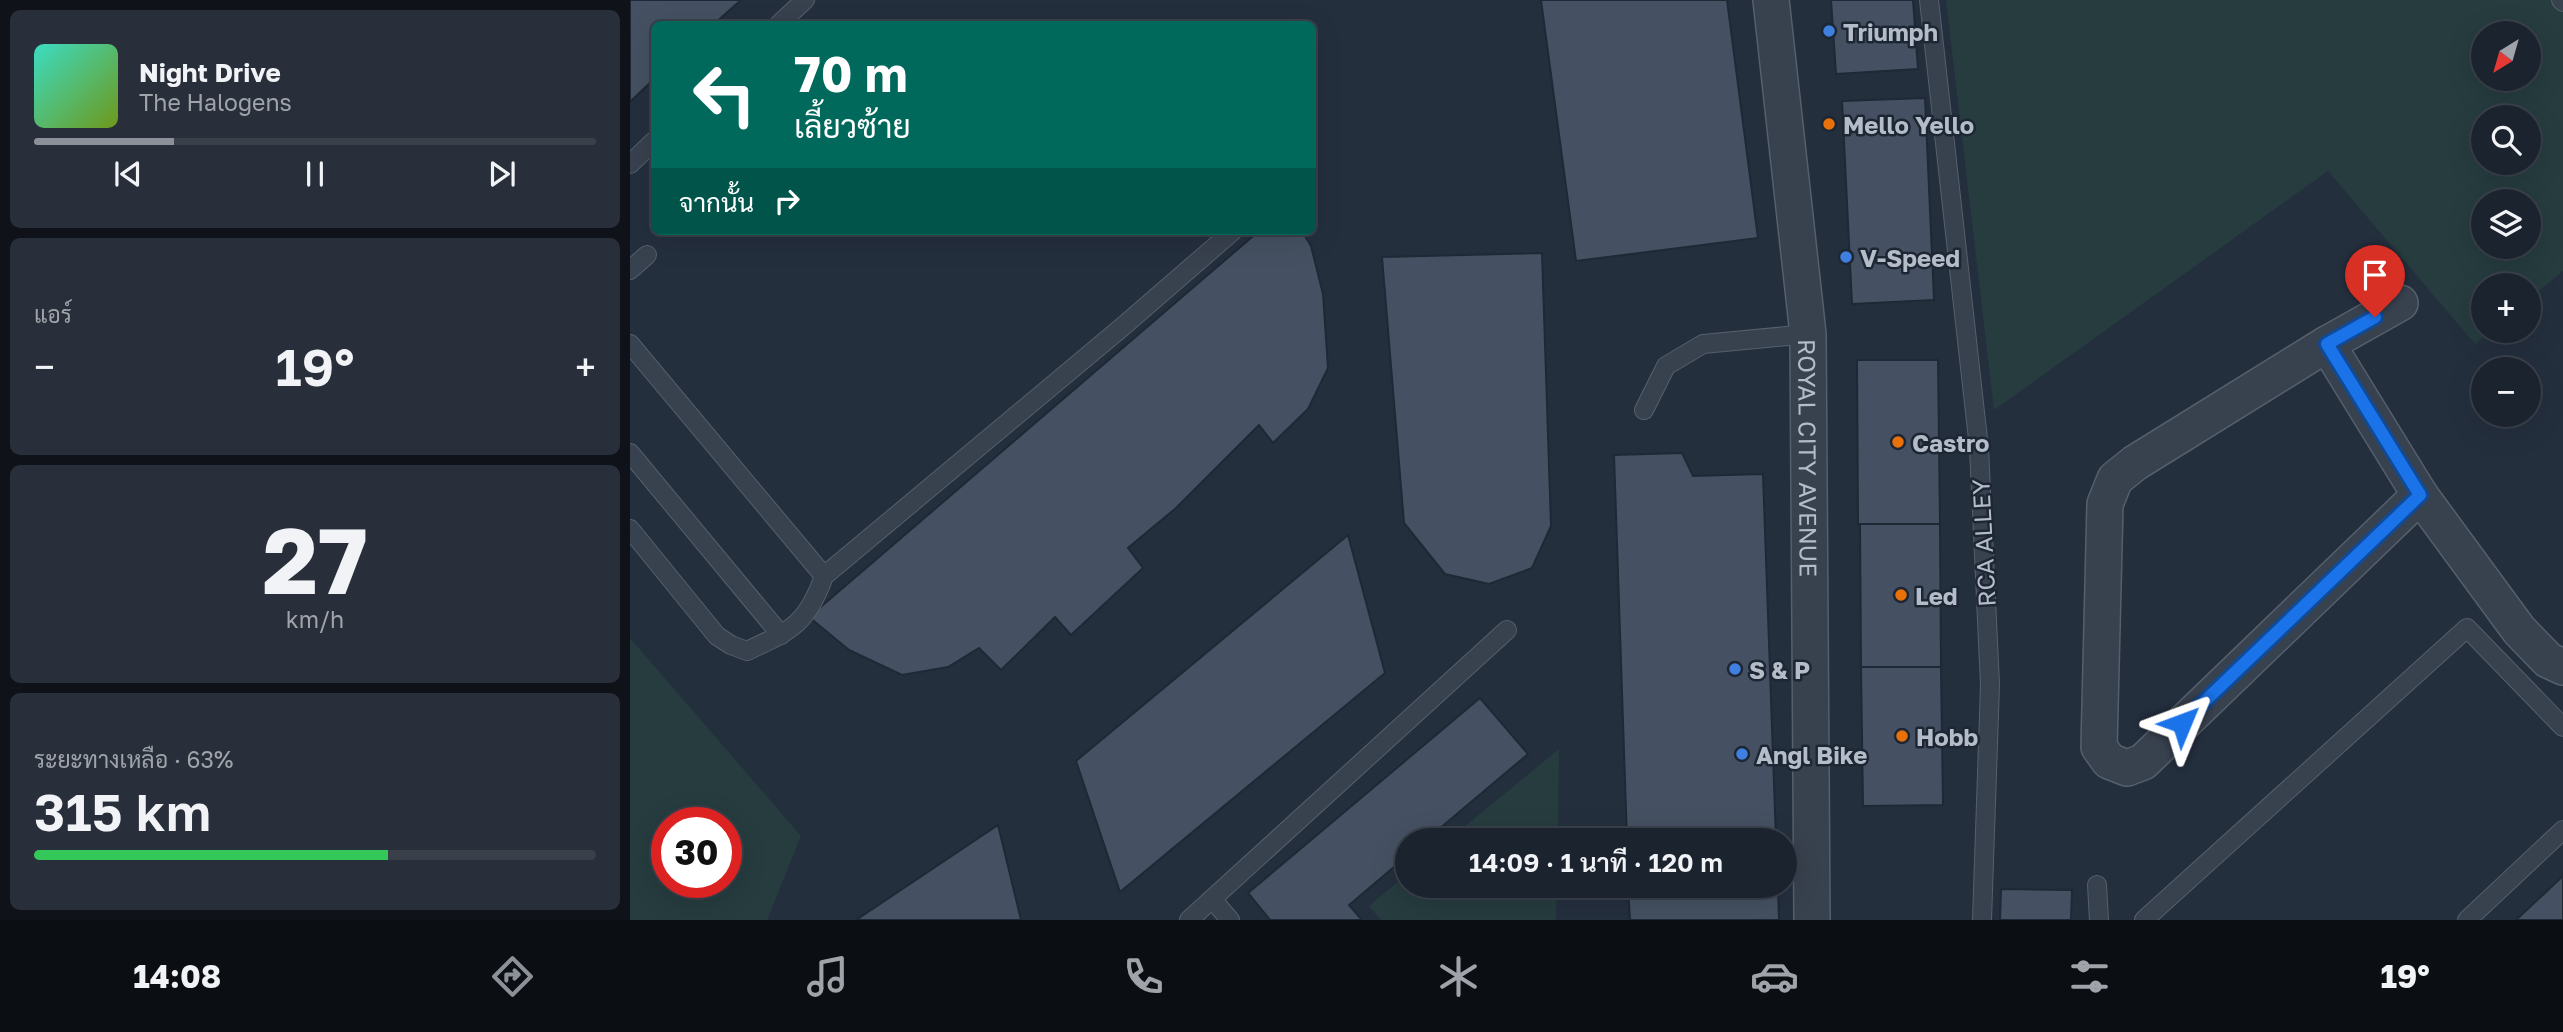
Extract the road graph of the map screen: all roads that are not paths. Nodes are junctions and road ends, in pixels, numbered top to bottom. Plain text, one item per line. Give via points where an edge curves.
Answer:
1 (805, 0) edge
2 (1771, 0) edge
3 (1929, 0) edge
4 (782, 21) edge
5 (651, 144) edge
6 (630, 164) edge
7 (1228, 235) edge
8 (647, 255) dead end
9 (630, 271) edge
10 (2400, 303) dead end
11 (1808, 334) junction
12 (630, 344) edge
13 (2327, 344) junction
14 (1644, 410) dead end
15 (630, 453) edge
16 (2420, 495) junction
17 (630, 529) edge
18 (824, 576) junction
19 (1507, 630) dead end
20 (780, 635) junction
21 (2563, 667) edge
22 (2563, 727) edge
23 (2563, 831) edge
24 (2097, 884) dead end
25 (1212, 899) junction
26 (1189, 920) edge
27 (1230, 920) edge
28 (1812, 920) edge
29 (1982, 920) edge
30 (2099, 920) edge
31 (2144, 920) edge
32 (2467, 920) edge

1 - 4 lane
2 - 11 street, ROYAL CITY AVENUE
3 - 29 lane, RCA ALLEY via 1979,449 1990,685
5 - 6 lane
7 - 18 lane
8 - 9 lane
10 - 13 street
11 - 14 lane via 1703,345 1666,366
11 - 28 street, ROYAL CITY AVENUE
12 - 18 lane
13 - 16 street
13 - 16 street via 2115,479 2105,504 2099,747 2109,761 2127,768 2143,761
15 - 20 lane
16 - 21 street via 2519,630 2548,660
17 - 20 lane via 724,640 747,651
18 - 20 lane via 807,615
19 - 25 lane
22 - 31 lane via 2467,628
23 - 32 lane
24 - 30 lane
25 - 26 lane
25 - 27 lane

